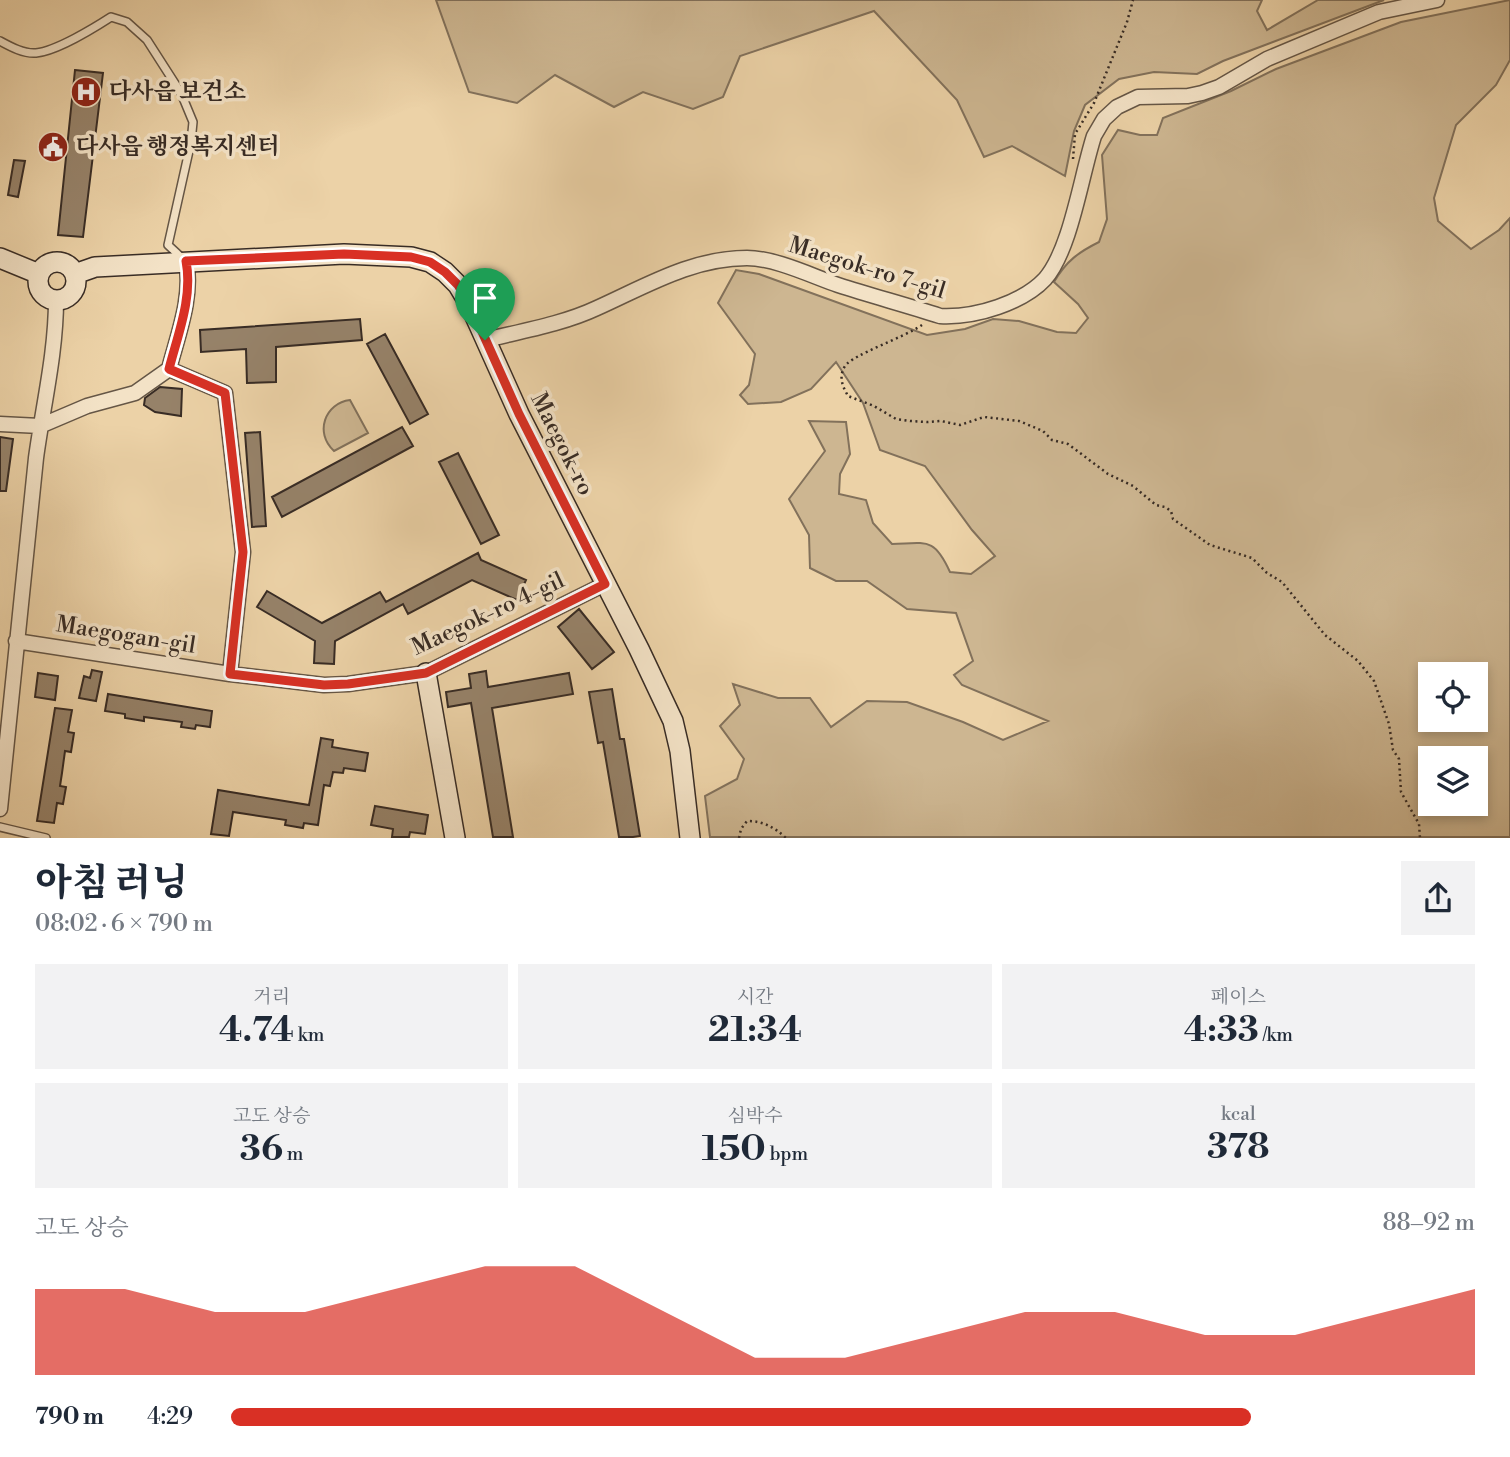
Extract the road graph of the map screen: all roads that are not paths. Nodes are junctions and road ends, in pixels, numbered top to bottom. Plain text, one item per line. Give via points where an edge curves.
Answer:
1 (1437, 0) edge
2 (0, 41) edge
3 (0, 258) edge
4 (186, 261) junction
5 (39, 274) junction
6 (75, 274) junction
7 (56, 300) junction
8 (485, 340) junction
9 (169, 369) junction
10 (0, 424) edge
11 (40, 426) junction
12 (605, 584) junction
13 (16, 641) junction
14 (426, 673) junction
15 (230, 674) junction
16 (0, 809) edge
17 (0, 827) edge
18 (46, 838) edge
19 (455, 838) edge
20 (690, 838) edge

1 - 8 street, Maegok-ro 7-gil via 1379,12 1202,93 1138,97 1117,107 1094,136 1058,259 1045,279 1013,302 977,314 936,315 749,257 693,265 596,309
2 - 4 lane via 37,53 80,37 111,17 127,22 146,40 181,93 193,122 168,244
3 - 5 street
4 - 6 street, Maegok-ro via 95,267
4 - 8 street, Maegok-ro via 344,254 430,262 458,285
4 - 9 street via 190,280
5 - 6 street via 48,264 60,262
5 - 7 street via 41,291
6 - 7 street via 72,292
7 - 11 street
8 - 12 street, Maegok-ro
9 - 11 street via 135,393
9 - 15 street via 225,393 243,552
10 - 11 street
11 - 13 street
12 - 14 street, Maegok-ro 4-gil
12 - 20 street, Maegok-ro via 673,721
13 - 15 street, Maegogan-gil
13 - 16 street
14 - 15 street, Maegok-ro 4-gil via 324,685
14 - 19 street
17 - 18 lane

